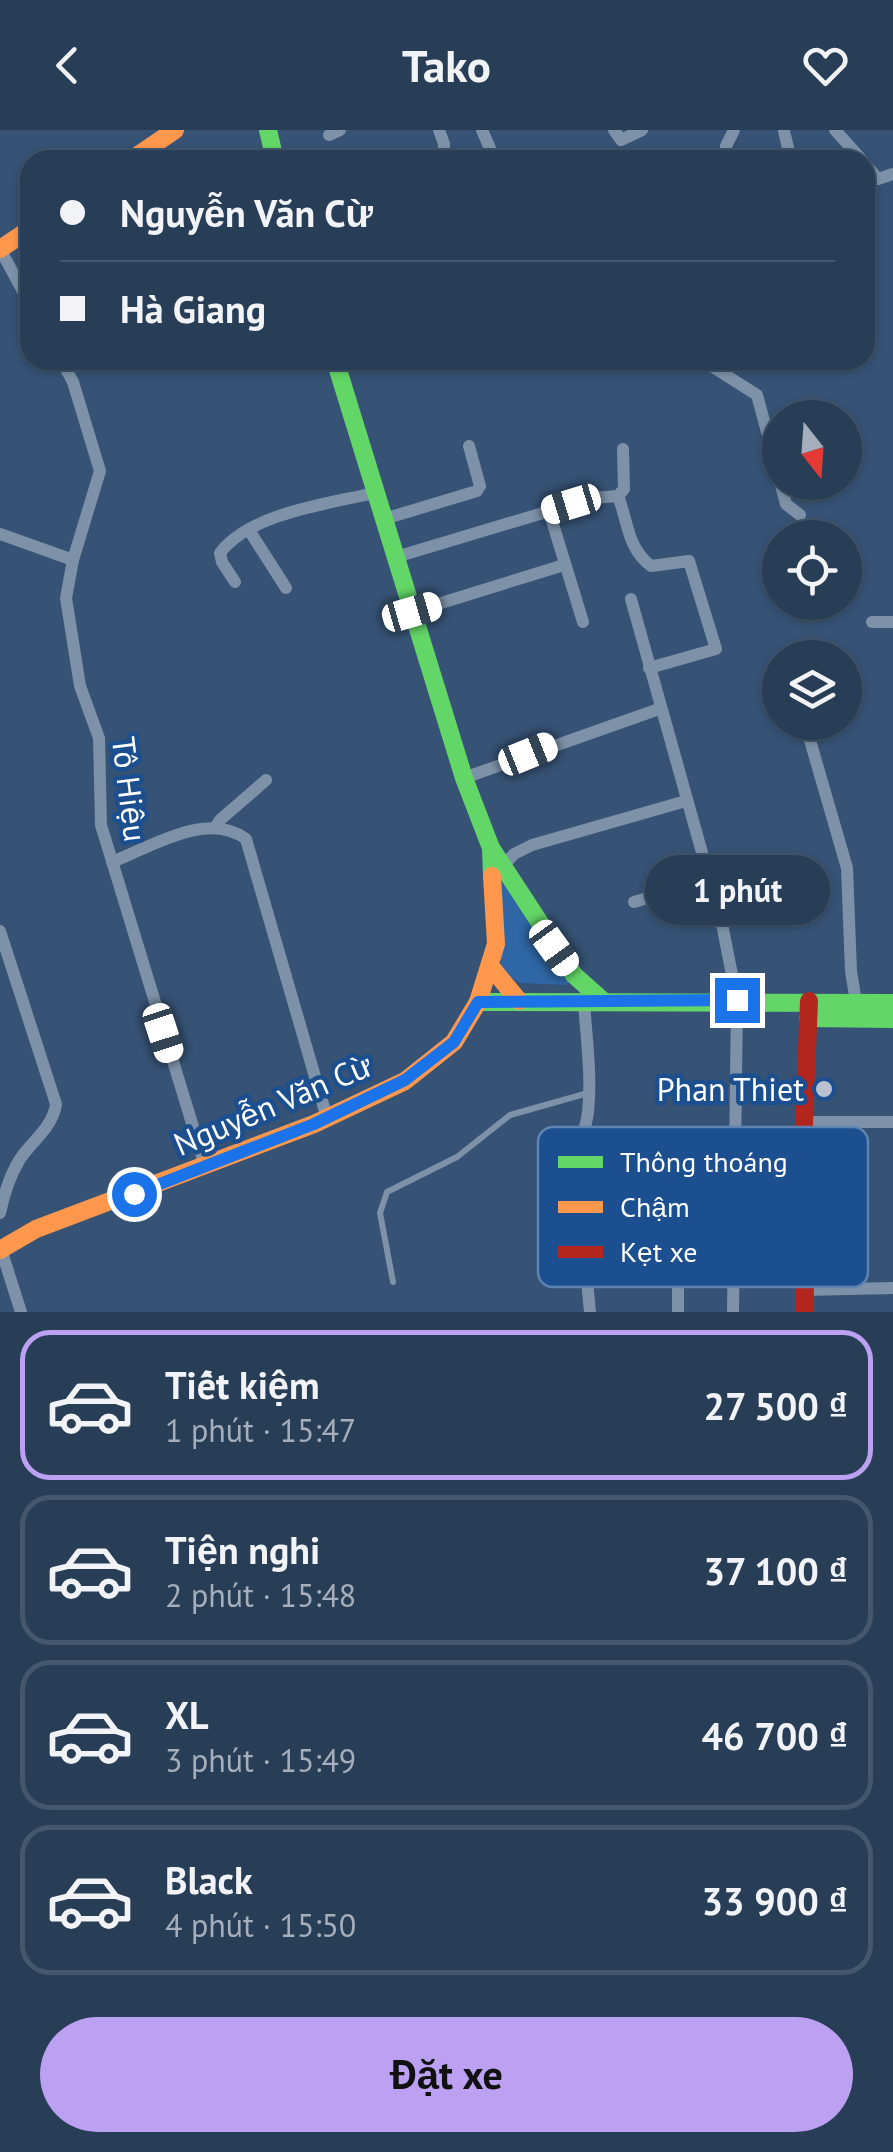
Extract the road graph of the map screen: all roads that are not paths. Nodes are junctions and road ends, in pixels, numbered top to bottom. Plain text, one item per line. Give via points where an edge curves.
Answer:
1 (614, 130) edge
2 (642, 130) edge
3 (780, 130) edge
4 (798, 130) edge
5 (835, 130) edge
6 (169, 132) edge
7 (145, 150) edge
8 (853, 150) edge
9 (0, 249) edge
10 (20, 286) edge
11 (66, 370) edge
12 (337, 370) edge
13 (718, 370) edge
14 (762, 414) edge
15 (469, 446) dead end
16 (623, 449) dead end
17 (374, 493) junction
18 (618, 496) junction
19 (785, 500) edge
20 (549, 511) junction
21 (800, 515) dead end
22 (384, 519) junction
23 (249, 530) junction
24 (0, 534) edge
25 (396, 557) junction
26 (73, 560) junction
27 (564, 565) junction
28 (235, 582) dead end
29 (286, 588) dead end
30 (631, 599) dead end
31 (412, 612) junction
32 (583, 622) dead end
33 (872, 622) dead end
34 (893, 622) edge
35 (649, 668) junction
36 (659, 710) junction
37 (810, 740) edge
38 (464, 778) junction
39 (266, 780) dead end
40 (686, 801) junction
41 (215, 828) junction
42 (491, 848) junction
43 (112, 862) junction
44 (504, 865) junction
45 (709, 880) junction
46 (634, 902) dead end
47 (0, 931) edge
48 (491, 967) junction
49 (593, 1000) junction
50 (737, 1000) junction
51 (519, 1001) junction
52 (478, 1002) junction
53 (856, 1002) junction
54 (893, 1003) edge
55 (808, 1009) junction
56 (893, 1019) edge
57 (590, 1092) junction
58 (327, 1118) junction
59 (804, 1122) junction
60 (893, 1122) edge
61 (584, 1127) edge
62 (735, 1127) edge
63 (804, 1127) edge
64 (205, 1166) junction
65 (0, 1213) edge
66 (0, 1248) edge
67 (393, 1282) dead end
68 (588, 1287) edge
69 (678, 1287) edge
70 (733, 1287) edge
71 (805, 1287) edge
72 (893, 1288) edge
73 (805, 1290) junction
74 (21, 1312) edge
75 (590, 1312) edge
76 (678, 1312) edge
77 (733, 1312) edge
78 (805, 1312) edge

1 - 2 street via 626,140
3 - 4 street
5 - 8 street
6 - 7 main road
9 - 10 street
11 - 26 street, Tô Hiệu via 100,470
12 - 17 main road, Nguyễn Văn Cừ
13 - 14 street via 757,395
15 - 22 street via 477,491
16 - 18 street via 624,489
17 - 22 main road, Nguyễn Văn Cừ
17 - 23 street
18 - 20 street
18 - 35 street via 638,554 651,566 690,563 716,649
19 - 21 street
20 - 25 street
20 - 27 street
22 - 25 main road, Nguyễn Văn Cừ
23 - 28 street via 220,553
23 - 29 street
24 - 26 street
25 - 31 main road, Nguyễn Văn Cừ
26 - 43 street, Tô Hiệu via 66,598 70,629 99,738 101,825
27 - 31 street
27 - 32 street
30 - 35 street
31 - 38 main road, Nguyễn Văn Cừ
33 - 34 street
35 - 36 street
36 - 38 street
36 - 40 street
37 - 53 street via 847,868
38 - 42 main road, Nguyễn Văn Cừ
39 - 41 street
40 - 44 street via 532,845
40 - 45 street
41 - 43 street via 196,829
41 - 58 street via 249,842
42 - 44 main road
42 - 48 main road, Nguyễn Văn Cừ
43 - 64 street, Tô Hiệu
44 - 49 main road
45 - 46 street
45 - 50 street
47 - 65 street via 56,1104 15,1169
48 - 51 main road
48 - 52 main road, Nguyễn Văn Cừ
49 - 50 main road
49 - 51 main road
49 - 57 street
50 - 55 main road
50 - 62 street
51 - 52 main road
52 - 58 main road, Nguyễn Văn Cừ via 454,1042 405,1080
53 - 54 main road
53 - 55 main road
55 - 56 main road
55 - 59 main road
57 - 61 street
57 - 67 lane via 510,1115 457,1157 386,1192 380,1214
58 - 64 main road, Nguyễn Văn Cừ
59 - 60 street
59 - 63 main road
64 - 66 main road, Nguyễn Văn Cừ
66 - 74 street
68 - 75 street
69 - 76 street
70 - 77 street
71 - 73 main road
72 - 73 street
73 - 78 main road

